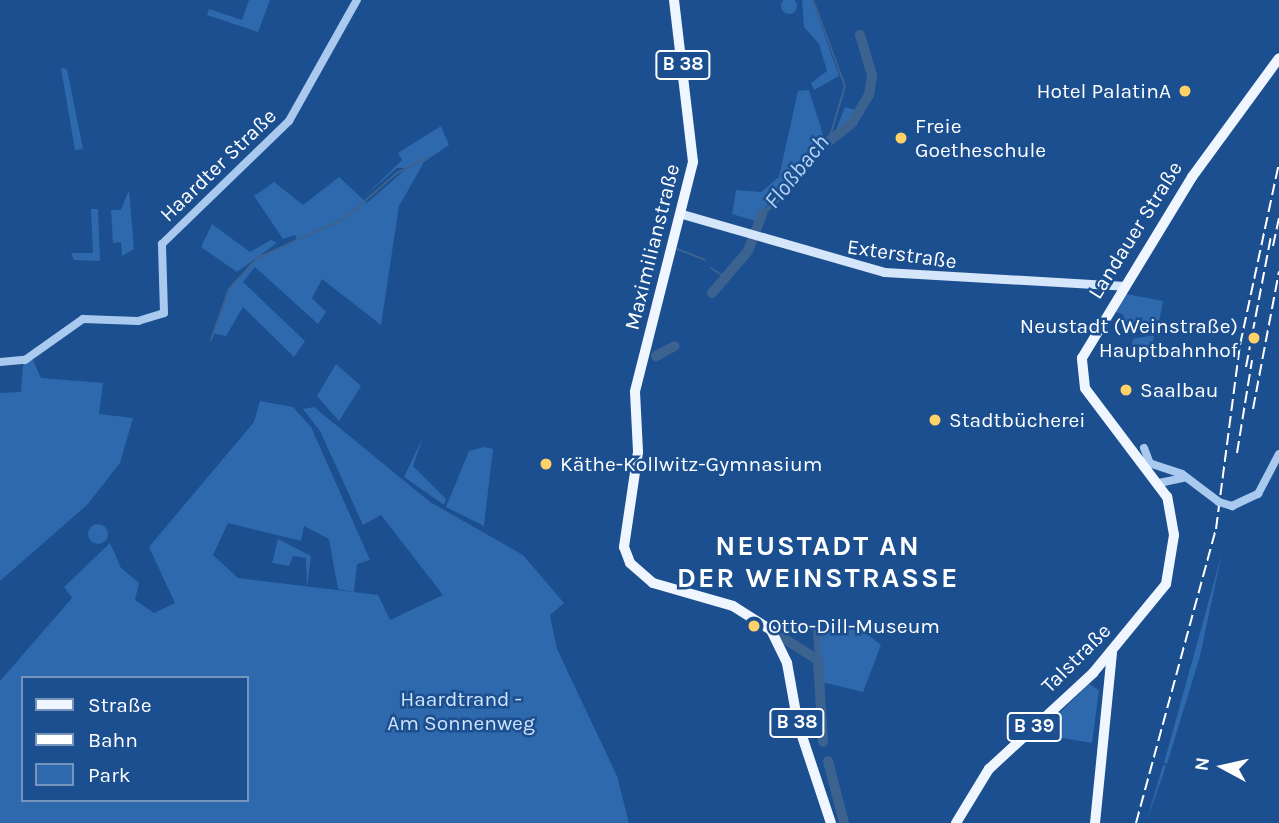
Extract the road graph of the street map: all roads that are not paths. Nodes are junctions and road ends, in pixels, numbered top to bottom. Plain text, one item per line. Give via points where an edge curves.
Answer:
1 (357, 0) edge
2 (674, 0) edge
3 (1279, 58) edge
4 (682, 214) junction
5 (1125, 286) junction
6 (0, 362) edge
7 (1144, 448) dead end
8 (1279, 454) edge
9 (1145, 462) junction
10 (1167, 471) junction
11 (1189, 479) junction
12 (1158, 483) junction
13 (1174, 541) joint
14 (1113, 651) junction
15 (1097, 667) junction
16 (1105, 677) junction
17 (1087, 678) junction
18 (1104, 688) junction
19 (831, 823) edge
20 (956, 823) edge
21 (1095, 823) edge

1 - 6 street, Haardter Straße via 289,121 162,244 166,307 158,318 83,319 25,360
2 - 4 main road, Maximilianstraße / B 38 via 694,148
3 - 5 main road, Landauer Straße / B 39 via 1192,177
4 - 5 main road, Exterstraße via 754,233 831,261 906,275
4 - 19 main road, Maximilianstraße / B 38 via 639,377 635,471 624,547 630,563 653,583 733,606 765,624 787,663 797,724
5 - 9 main road, Landauer Straße / B 39 via 1089,339 1080,374
7 - 9 street
8 - 11 street, bridge via 1258,494 1232,506 1219,502
9 - 10 street
9 - 12 main road, Landauer Straße / B 39
10 - 11 street
10 - 12 street
11 - 12 street
12 - 13 main road, Landauer Straße / B 39 via 1173,514
13 - 14 main road, Talstraße / B 39 via 1163,591
14 - 15 main road, Talstraße / B 39
14 - 16 main road, B 39
15 - 16 main road
15 - 17 main road, Talstraße / B 39
16 - 18 main road, B 39
17 - 18 main road
17 - 20 main road, Talstraße / B 39 via 989,769
18 - 21 main road, B 39

